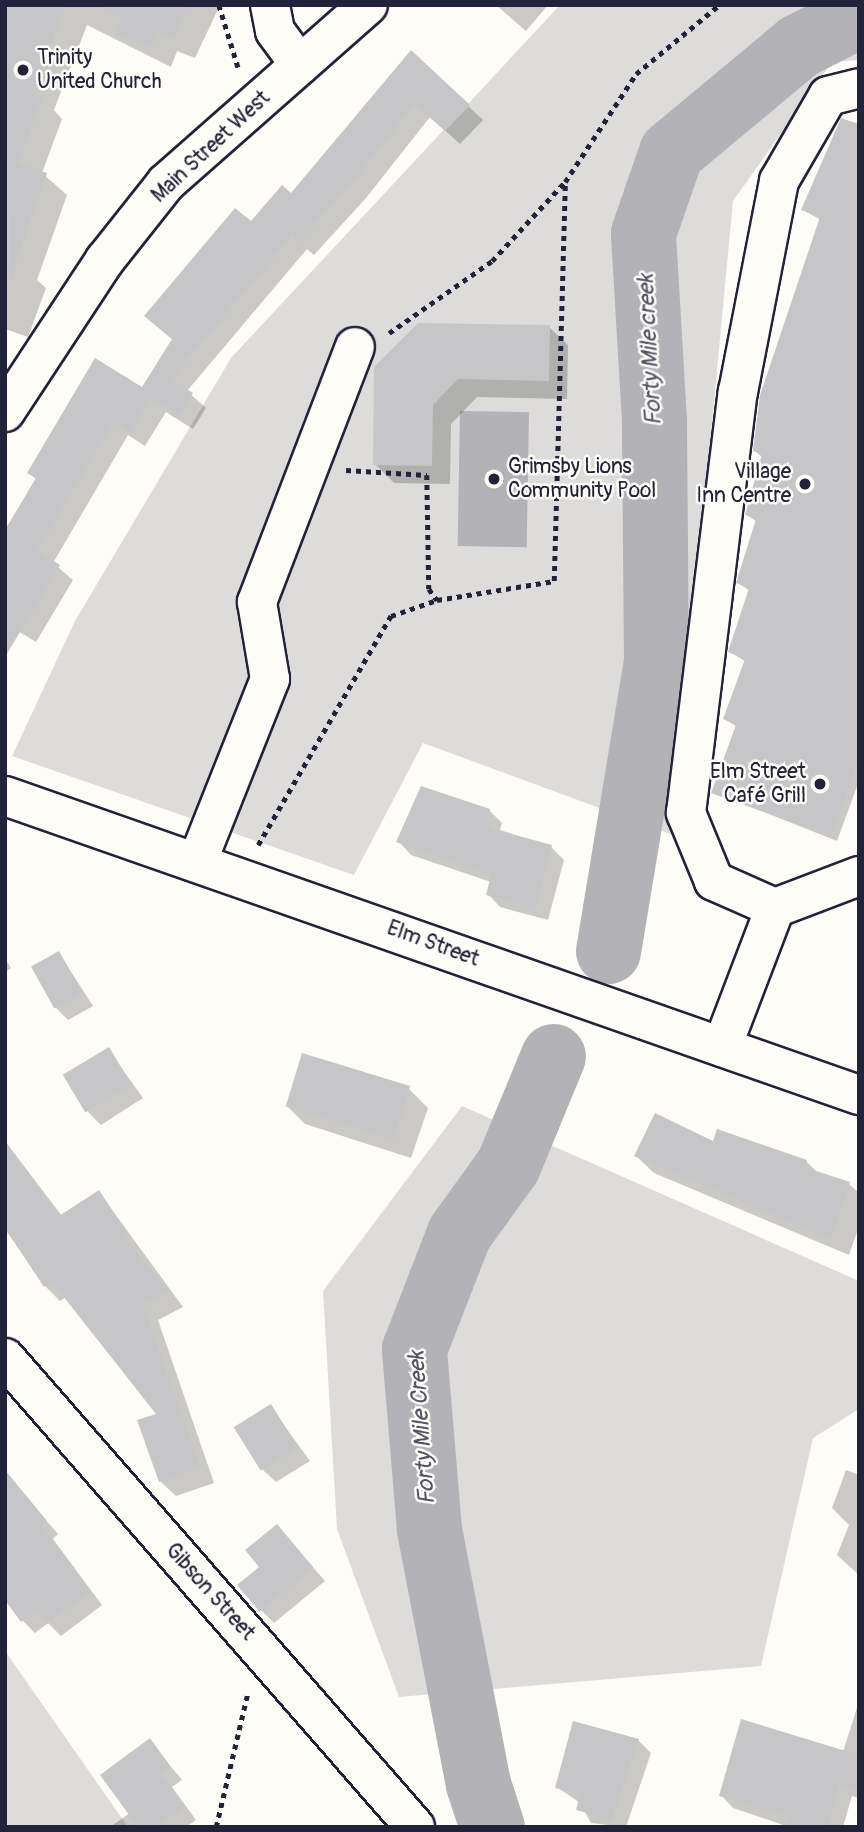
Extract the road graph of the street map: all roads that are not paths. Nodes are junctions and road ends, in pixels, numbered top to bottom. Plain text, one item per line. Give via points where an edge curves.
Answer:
1 (271, 5) edge
2 (368, 5) edge
3 (300, 65) junction
4 (859, 88) edge
5 (355, 347) road end
6 (5, 412) edge
7 (5, 796) edge
8 (198, 860) junction
9 (859, 876) edge
10 (775, 908) junction
11 (722, 1047) junction
12 (859, 1095) edge
13 (5, 1358) edge
14 (415, 1827) edge

1 - 3 main road via 275,31
2 - 3 main road, Main Street West
3 - 6 main road, Main Street West via 166,183 105,260
4 - 10 main road via 828,96 779,181 738,392 686,813 714,881
5 - 8 main road via 257,602 270,679
7 - 8 main road, Elm Street
8 - 11 main road, Elm Street
9 - 10 main road
10 - 11 main road
11 - 12 main road, Elm Street
13 - 14 main road, Gibson Street

